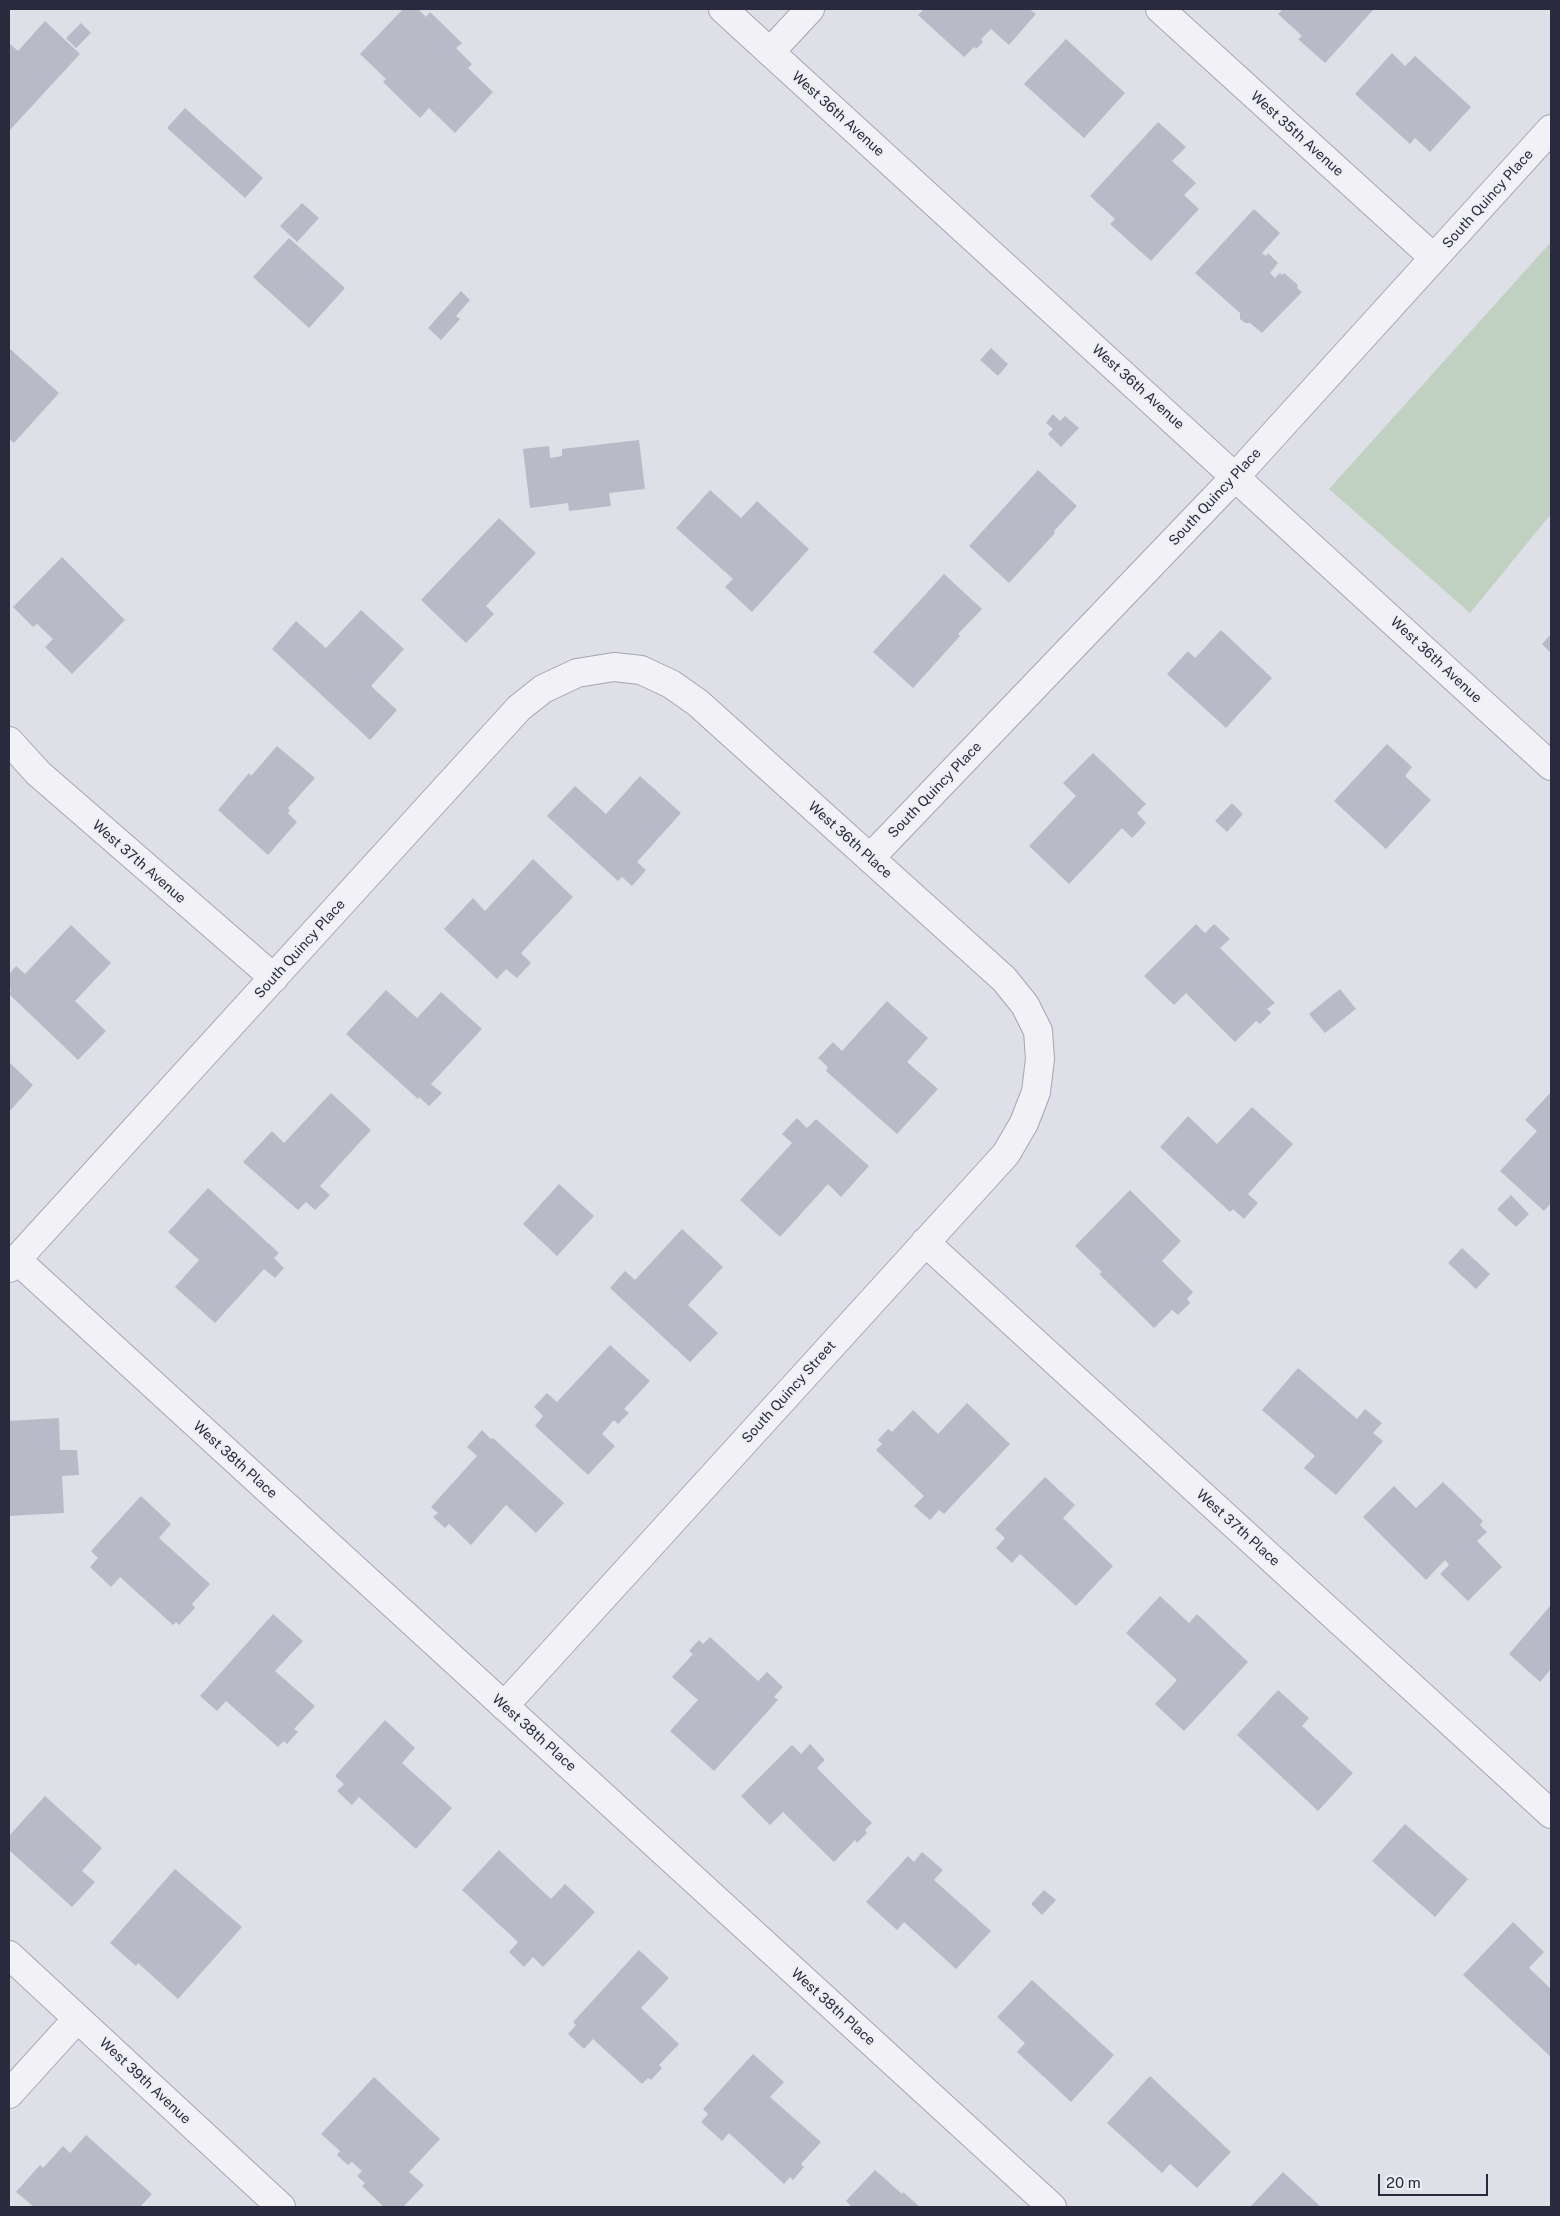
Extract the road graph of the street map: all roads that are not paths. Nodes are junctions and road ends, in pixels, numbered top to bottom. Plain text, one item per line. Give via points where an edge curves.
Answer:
1 (723, 9) edge
2 (810, 9) edge
3 (1160, 9) edge
4 (770, 52) junction
5 (1551, 129) edge
6 (1434, 258) junction
7 (1236, 476) junction
8 (614, 667) joint
9 (9, 742) edge
10 (1551, 766) edge
11 (870, 858) junction
12 (274, 978) junction
13 (1040, 1059) joint
14 (925, 1242) junction
15 (13, 1264) edge
16 (504, 1706) junction
17 (1551, 1814) edge
18 (9, 1955) edge
19 (77, 2019) junction
20 (9, 2094) edge
21 (281, 2207) edge
22 (1052, 2207) edge

1 - 4 street, West 36th Avenue
2 - 4 street
3 - 6 street, West 35th Avenue
4 - 7 street, West 36th Avenue
5 - 6 street, South Quincy Place
6 - 7 street, South Quincy Place
7 - 10 street, West 36th Avenue
7 - 11 street, South Quincy Place
8 - 11 street, West 36th Place via 641,670 671,684 698,703
8 - 12 street, South Quincy Place via 577,673 543,689 519,708
9 - 12 street, West 37th Avenue via 38,773
11 - 13 street, West 36th Place via 1004,979 1025,1005 1038,1031
12 - 15 street, South Quincy Place
13 - 14 street, South Quincy Street via 1036,1092 1024,1123 1006,1154
14 - 16 street, South Quincy Street
14 - 17 street, West 37th Place
15 - 16 street, West 38th Place
16 - 22 street, West 38th Place
18 - 19 street, West 39th Avenue
19 - 20 street
19 - 21 street, West 39th Avenue

